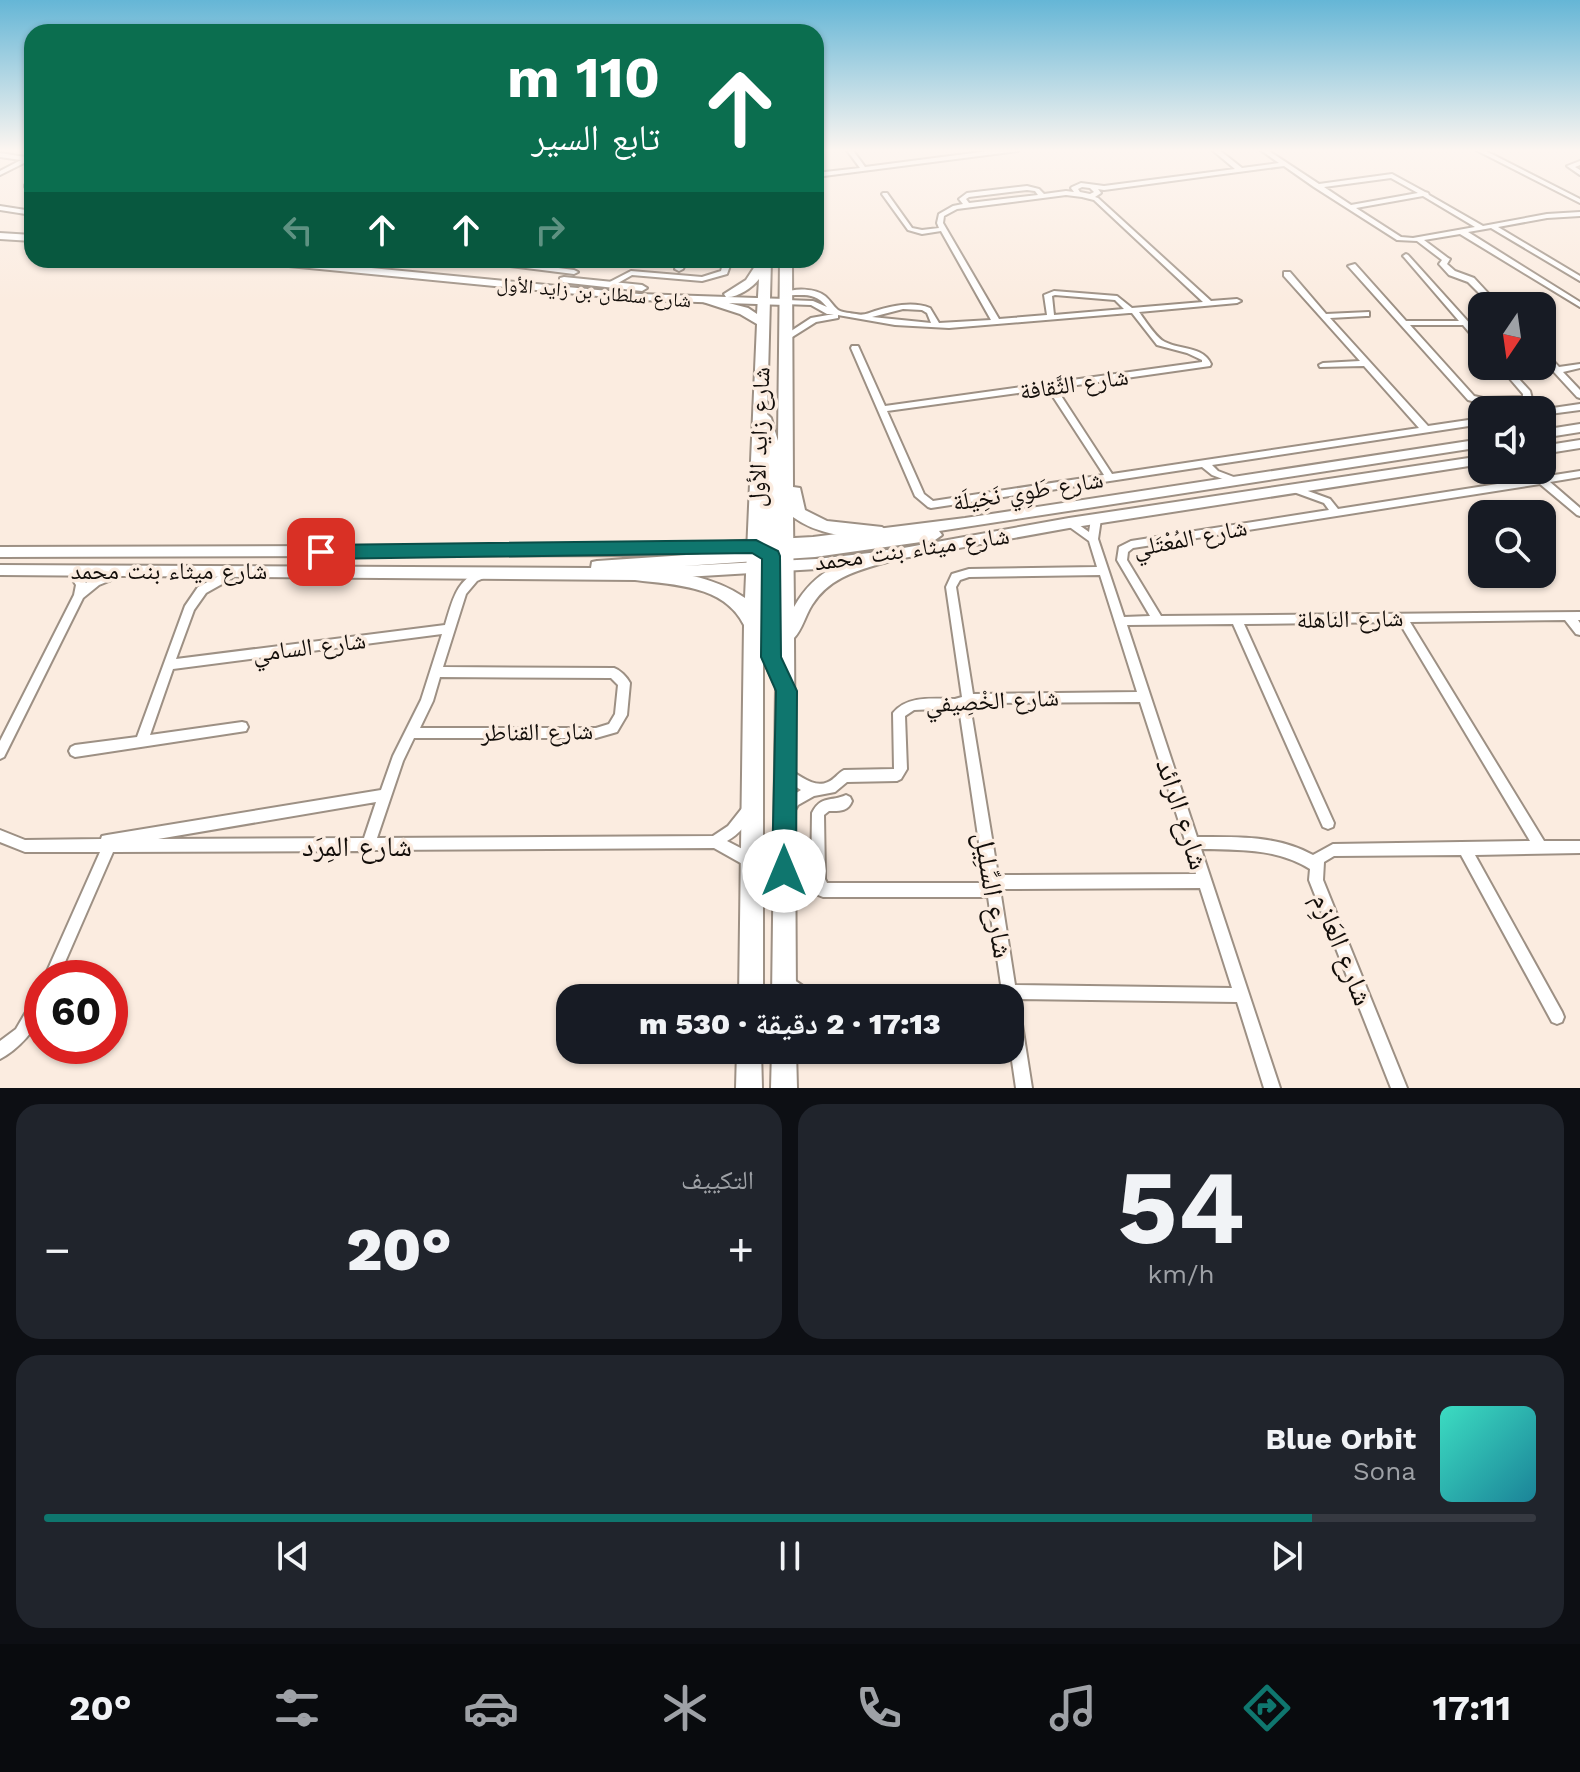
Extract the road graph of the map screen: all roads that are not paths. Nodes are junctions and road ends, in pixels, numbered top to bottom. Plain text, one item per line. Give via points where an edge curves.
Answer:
1 (889, 200) edge
2 (1015, 200) edge
3 (1105, 200) edge
4 (1337, 200) edge
5 (1391, 200) edge
6 (1436, 200) edge
7 (1558, 200) edge
8 (1580, 201) edge
9 (1569, 206) junction
10 (1348, 207) junction
11 (0, 208) edge
12 (24, 211) edge
13 (1580, 214) edge
14 (1547, 216) junction
15 (1492, 226) junction
16 (0, 228) edge
17 (1482, 228) junction
18 (944, 229) junction
19 (24, 230) edge
20 (1461, 231) junction
21 (0, 236) edge
22 (24, 238) edge
23 (1419, 242) junction
24 (1406, 256) dead end
25 (1352, 266) dead end
26 (341, 268) edge
27 (433, 268) edge
28 (542, 268) edge
29 (630, 268) edge
30 (725, 268) edge
31 (761, 268) edge
32 (770, 268) edge
33 (770, 268) edge
34 (784, 268) edge
35 (574, 272) dead end
36 (1287, 274) dead end
37 (626, 276) junction
38 (1580, 279) edge
39 (608, 285) junction
40 (634, 287) junction
41 (1483, 292) edge
42 (1580, 293) edge
43 (730, 294) junction
44 (1564, 295) junction
45 (777, 297) junction
46 (706, 301) junction
47 (1237, 301) dead end
48 (1577, 301) edge
49 (1210, 304) junction
50 (1132, 311) junction
51 (1366, 314) dead end
52 (840, 316) junction
53 (1325, 316) junction
54 (868, 317) junction
55 (1051, 318) junction
56 (763, 323) junction
57 (997, 323) junction
58 (1403, 323) junction
59 (1465, 323) junction
60 (936, 325) junction
61 (1468, 326) edge
62 (786, 337) junction
63 (855, 348) dead end
64 (1366, 363) junction
65 (1323, 365) dead end
66 (1580, 366) edge
67 (1558, 370) joint
68 (1515, 380) edge
69 (787, 385) junction
70 (1051, 387) junction
71 (1578, 390) edge
72 (1469, 396) edge
73 (1529, 396) edge
74 (1580, 407) edge
75 (882, 409) junction
76 (1556, 410) edge
77 (1468, 423) edge
78 (1580, 428) edge
79 (1426, 430) junction
80 (1556, 432) edge
81 (1580, 444) edge
82 (1468, 445) edge
83 (1556, 448) edge
84 (1468, 462) edge
85 (1207, 466) junction
86 (1580, 474) edge
87 (1556, 477) edge
88 (786, 478) junction
89 (1110, 478) junction
90 (1236, 481) junction
91 (1334, 483) junction
92 (1511, 484) edge
93 (1547, 484) edge
94 (1205, 485) junction
95 (1294, 489) junction
96 (1327, 501) junction
97 (1336, 513) junction
98 (1580, 513) edge
99 (1096, 519) junction
100 (965, 523) junction
101 (1069, 523) junction
102 (882, 533) junction
103 (1093, 539) junction
104 (0, 552) edge
105 (771, 556) junction
106 (887, 556) junction
107 (0, 570) edge
108 (71, 570) junction
109 (125, 570) junction
110 (189, 570) junction
111 (235, 571) junction
112 (1104, 571) junction
113 (450, 572) junction
114 (485, 572) junction
115 (566, 573) junction
116 (635, 574) junction
117 (461, 592) junction
118 (79, 595) junction
119 (197, 595) junction
120 (1574, 616) edge
121 (1402, 618) junction
122 (1237, 620) junction
123 (1121, 621) junction
124 (1158, 621) junction
125 (753, 625) junction
126 (449, 629) junction
127 (1580, 631) edge
128 (786, 640) junction
129 (170, 665) junction
130 (436, 672) junction
131 (787, 691) junction
132 (1145, 697) junction
133 (966, 701) junction
134 (242, 727) dead end
135 (412, 733) junction
136 (141, 742) junction
137 (75, 751) dead end
138 (0, 753) edge
139 (785, 773) junction
140 (812, 790) junction
141 (385, 795) junction
142 (846, 801) dead end
143 (751, 804) junction
144 (784, 818) junction
145 (1328, 823) dead end
146 (0, 836) edge
147 (715, 842) junction
148 (1192, 843) junction
149 (76, 846) junction
150 (109, 846) junction
151 (368, 846) junction
152 (1580, 847) edge
153 (1541, 848) junction
154 (1465, 850) junction
155 (753, 862) junction
156 (1315, 864) junction
157 (1205, 881) junction
158 (994, 886) junction
159 (59, 960) edge
160 (751, 984) edge
161 (784, 984) edge
162 (1008, 984) edge
163 (1024, 992) edge
164 (1242, 995) junction
165 (1557, 1017) dead end
166 (24, 1029) edge
167 (0, 1051) edge
168 (749, 1064) edge
169 (784, 1064) edge
170 (1020, 1064) edge
171 (749, 1088) edge
172 (784, 1088) edge
173 (1024, 1088) edge
174 (1272, 1088) edge
175 (1399, 1088) edge

1 - 18 street via 910,229
2 - 18 street via 949,209 939,219
3 - 49 street
4 - 10 street
5 - 10 street
6 - 17 street
7 - 9 street
8 - 9 street
9 - 13 street
9 - 14 street
10 - 23 street via 1390,236
11 - 12 street
13 - 14 street
14 - 15 street
15 - 17 street
15 - 38 street
16 - 19 main road
17 - 20 street
18 - 57 street
20 - 23 street
20 - 44 street
21 - 22 main road
23 - 41 street via 1444,259 1446,269 1471,280
24 - 59 street
25 - 58 street
26 - 46 main road, شارع سلطان بن زايد الأول
27 - 39 main road, شارع سلطان بن زايد الأول
28 - 35 street
29 - 37 street
30 - 37 street via 708,279
31 - 43 main road
32 - 45 main road
33 - 45 main road, شارع زايد الأول
34 - 45 main road, شارع زايد الأول
36 - 53 street
37 - 39 street
37 - 40 street
39 - 40 main road, شارع سلطان بن زايد الأول
40 - 43 main road, شارع سلطان بن زايد الأول
42 - 44 street
43 - 45 main road, شارع سلطان بن زايد الأول
44 - 48 street
45 - 46 main road, شارع سلطان بن زايد الأول
45 - 52 street via 813,303
45 - 54 street via 817,294 833,310
45 - 56 main road, شارع زايد الأول
45 - 62 main road, شارع زايد الأول
45 - 69 main road via 778,366
46 - 56 main road via 744,311
47 - 49 street
49 - 50 street
50 - 55 street
50 - 55 street via 1117,298 1051,293
50 - 70 street, شارع الثَّقافة via 1157,341 1195,353 1207,364
51 - 53 street
52 - 54 street
52 - 62 street via 820,317
53 - 64 street
54 - 60 street
54 - 60 street via 881,310 922,308
55 - 57 street
56 - 105 main road, شارع زايد الأول via 760,410 772,444
57 - 60 street
58 - 59 street
58 - 72 street
59 - 61 street
62 - 69 main road, شارع زايد الأول
63 - 75 street, شارع طَوِي نَخِيلَة
64 - 65 street
64 - 79 street
66 - 67 street
67 - 71 street
68 - 73 street
69 - 88 main road, شارع زايد الأول
70 - 75 street, شارع الثَّقافة
70 - 89 street
74 - 76 street
75 - 89 street, شارع طَوِي نَخِيلَة via 920,496 931,505
77 - 79 street, شارع طَوِي نَخِيلَة
78 - 80 main road
79 - 85 street, شارع طَوِي نَخِيلَة
81 - 83 main road
82 - 90 main road, شارع ميثاء بنت محمد
84 - 91 main road, شارع ميثاء بنت محمد
85 - 89 street, شارع طَوِي نَخِيلَة
85 - 90 street
85 - 94 street via 1210,478
86 - 87 street, شارع المُعْتَلي
88 - 102 main road via 804,518 841,530
88 - 105 main road, شارع زايد الأول
90 - 94 main road, شارع ميثاء بنت محمد
91 - 95 main road, شارع ميثاء بنت محمد
91 - 96 street
92 - 97 street, شارع المُعْتَلي
93 - 98 street
94 - 100 main road, شارع ميثاء بنت محمد
95 - 96 street
95 - 99 main road, شارع ميثاء بنت محمد
96 - 97 street
97 - 124 street, شارع المُعْتَلي via 1126,547 1122,560
99 - 101 main road, شارع ميثاء بنت محمد
99 - 103 street, شارع الرائد
100 - 102 main road, شارع ميثاء بنت محمد
100 - 105 main road via 915,539
101 - 103 street
101 - 106 main road, شارع ميثاء بنت محمد
102 - 105 main road, شارع ميثاء بنت محمد
103 - 112 street, شارع الرائد
104 - 105 main road, شارع ميثاء بنت محمد via 656,550
105 - 106 main road, شارع ميثاء بنت محمد
105 - 115 main road via 630,562
105 - 116 main road, شارع ميثاء بنت محمد
105 - 125 main road, شارع زايد الأول
105 - 128 main road, شارع زايد الأول
105 - 131 main road via 771,657
106 - 128 main road via 827,575 802,606
107 - 108 main road, شارع ميثاء بنت محمد
108 - 109 main road, شارع ميثاء بنت محمد
108 - 118 street via 81,584
109 - 110 main road, شارع ميثاء بنت محمد
109 - 118 street
110 - 111 main road, شارع ميثاء بنت محمد
110 - 119 street via 198,585
111 - 113 main road, شارع ميثاء بنت محمد
111 - 119 street
112 - 123 street, شارع الرائد
112 - 133 street, شارع السِّلِيل via 956,577 951,587
113 - 114 main road, شارع ميثاء بنت محمد
113 - 117 street via 458,578
114 - 115 main road, شارع ميثاء بنت محمد
114 - 117 street
115 - 116 main road, شارع ميثاء بنت محمد
116 - 125 main road via 704,586 740,603
117 - 126 street
118 - 138 street
119 - 129 street
120 - 121 street, شارع الناهلة
120 - 127 street
121 - 122 street, شارع الناهلة
121 - 153 street
122 - 124 street, شارع الناهلة
122 - 145 street
123 - 124 street, شارع الناهلة
123 - 132 street, شارع الرائد
125 - 143 main road, شارع زايد الأول
126 - 129 street, شارع السامي
126 - 130 street
128 - 131 main road, شارع زايد الأول
129 - 136 street
130 - 135 street
130 - 135 street, شارع القناطر via 614,673 624,683 621,715 613,728 596,733
131 - 139 main road, شارع زايد الأول
132 - 133 street, شارع الخْصِيفي
132 - 148 street, شارع الرائد
133 - 140 street, شارع الخْصِيفي via 901,709 897,775 844,776 831,788
133 - 158 street, شارع السِّلِيل
134 - 136 street
135 - 141 street
136 - 137 street
139 - 140 street
139 - 144 main road, شارع زايد الأول
140 - 144 street, شارع الخْصِيفي via 794,801
141 - 149 street
141 - 151 street
142 - 158 street via 826,805 818,813 818,880 823,890
143 - 147 street via 733,830
143 - 155 main road, شارع زايد الأول
144 - 161 main road, شارع زايد الأول
146 - 149 street, شارع المِرَد via 25,846
147 - 151 street, شارع المِرَد
147 - 155 street, شارع المِرَد
148 - 156 street via 1269,844
148 - 157 street, شارع الرائد
149 - 150 street, شارع المِرَد
150 - 151 street, شارع المِرَد
150 - 159 street
152 - 153 street, شارع العَازِم
153 - 154 street, شارع العَازِم
154 - 156 street, شارع العَازِم via 1333,850
154 - 165 street
155 - 160 main road, شارع زايد الأول
156 - 175 street, شارع العَازِم via 1316,880
157 - 158 street
157 - 164 street, شارع الرائد
158 - 162 street, شارع السِّلِيل
163 - 164 street
164 - 174 street, شارع الرائد
166 - 167 street
168 - 171 main road
169 - 172 main road
170 - 173 street, شارع السِّلِيل

